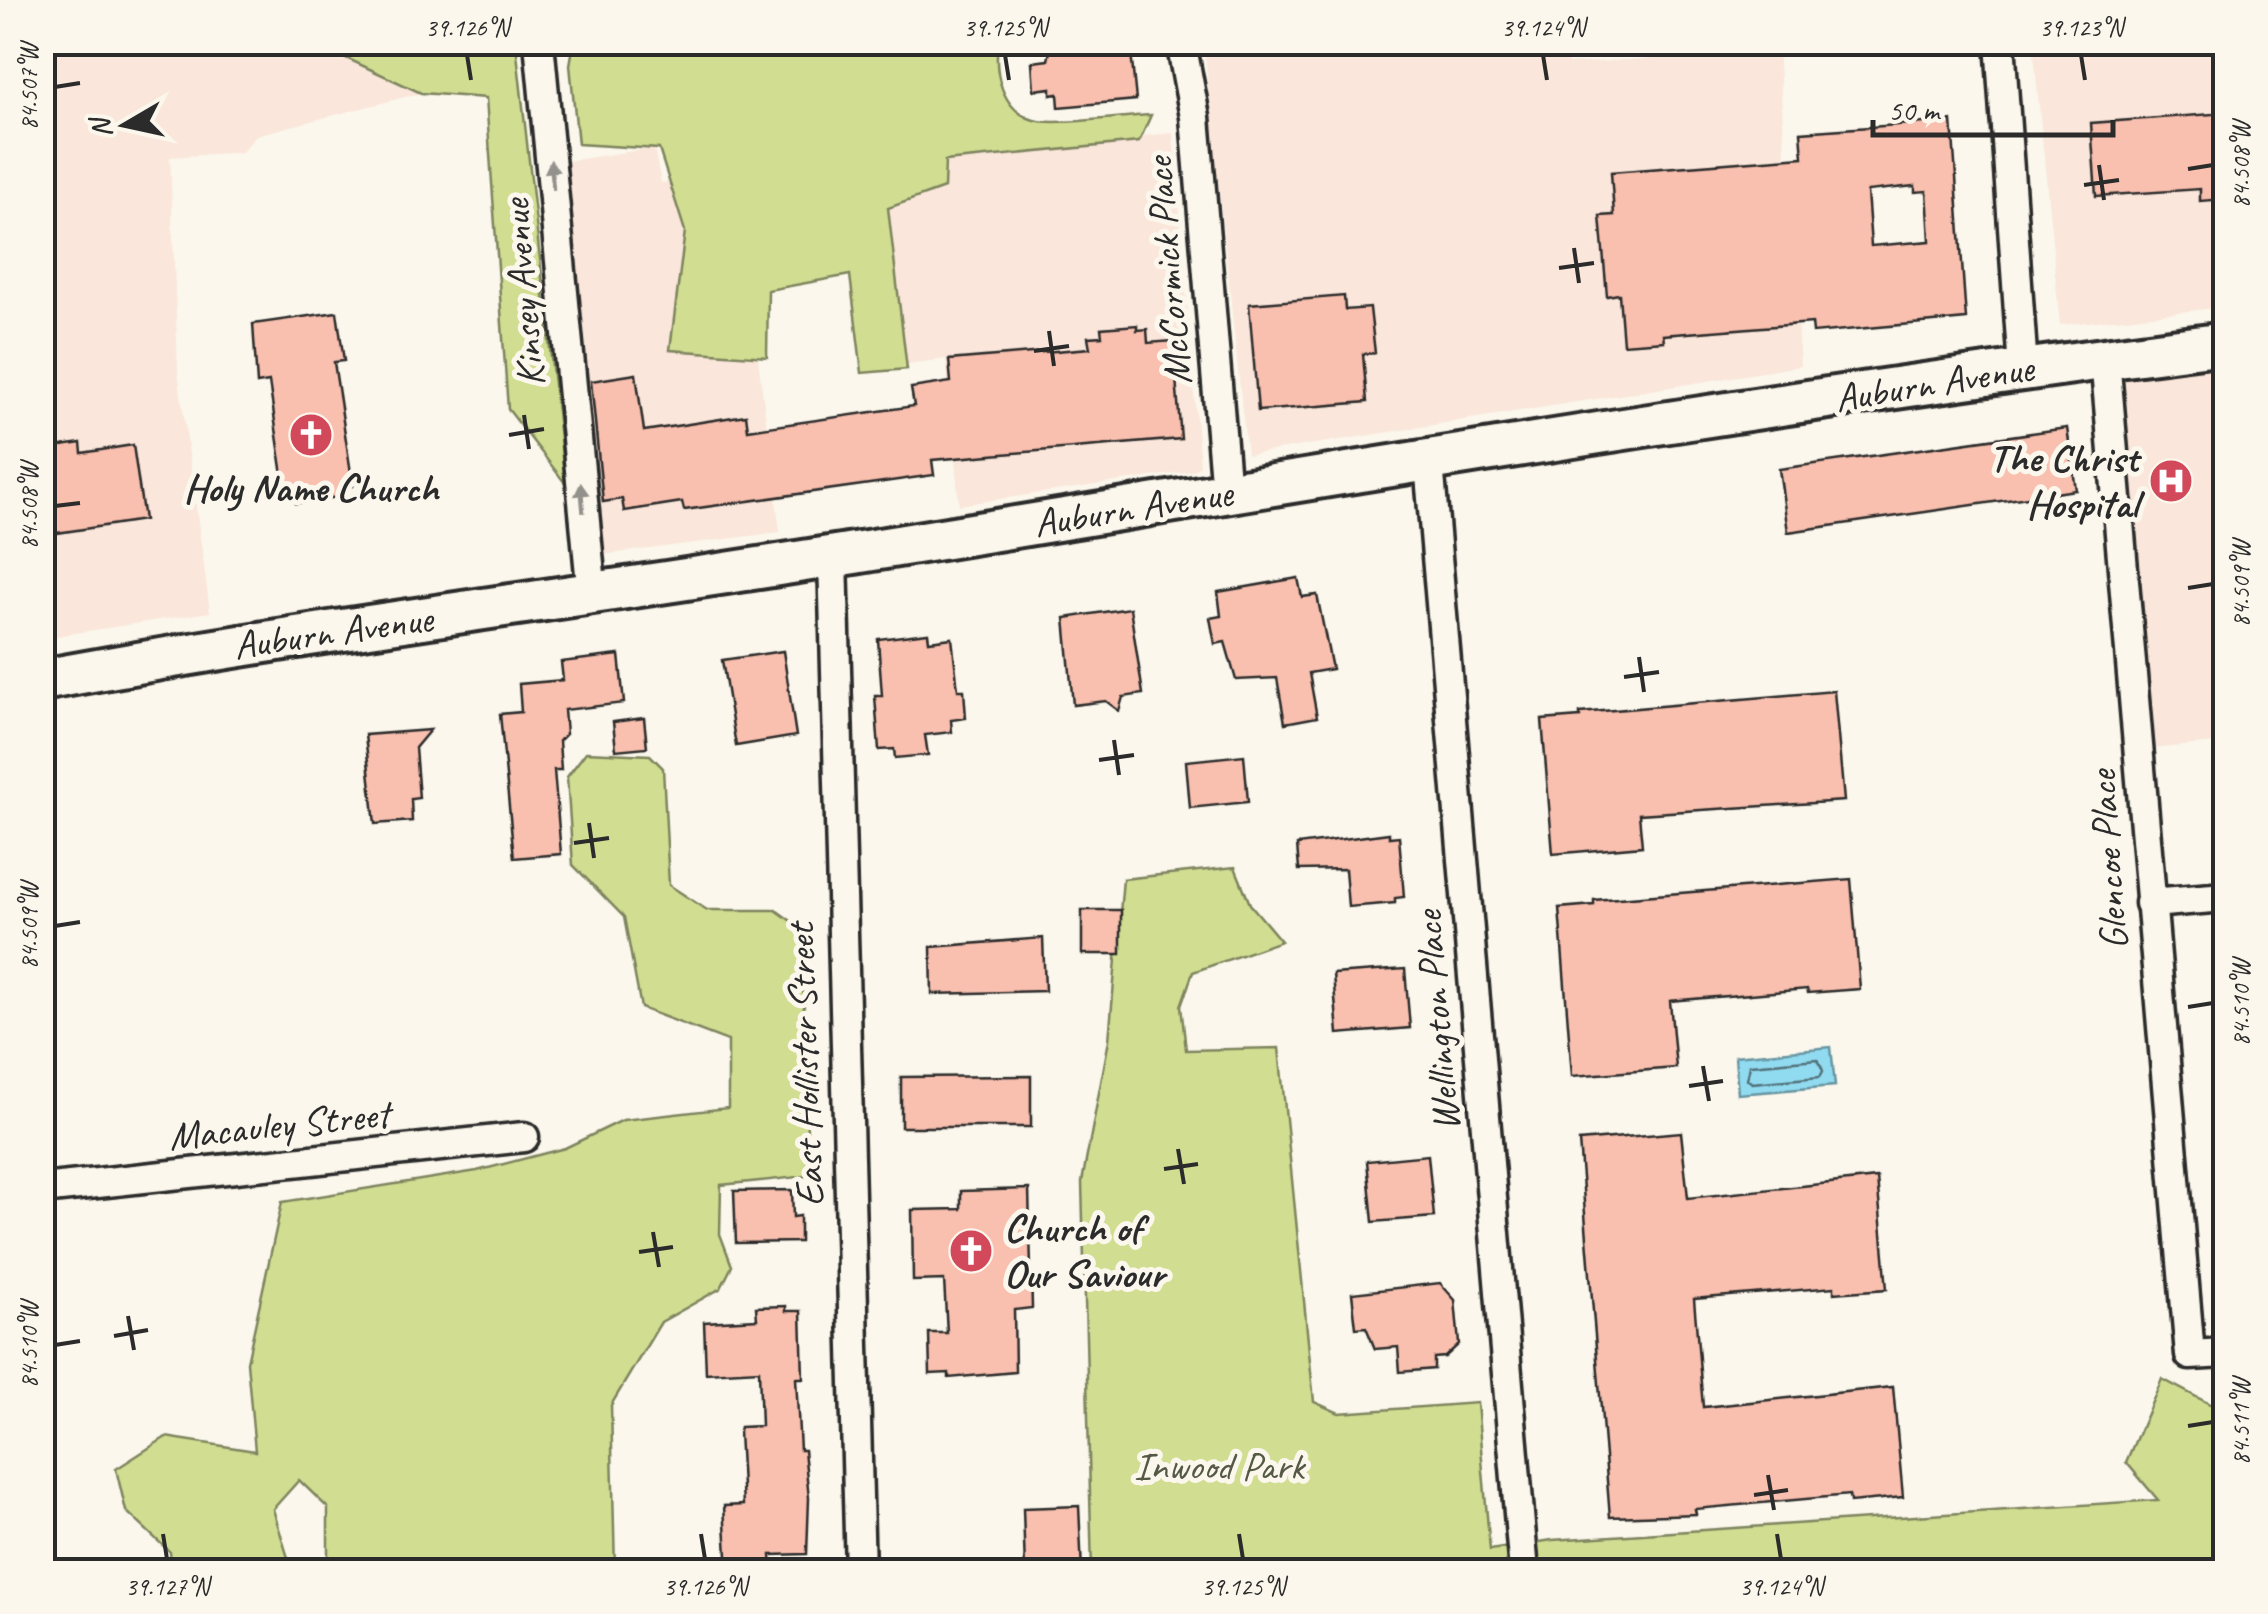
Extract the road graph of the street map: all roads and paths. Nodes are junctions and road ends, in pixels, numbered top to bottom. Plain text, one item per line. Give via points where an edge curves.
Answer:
1 (539, 42) edge
2 (1181, 42) edge
3 (2000, 42) edge
4 (2226, 343) edge
5 (2105, 358) junction
6 (2023, 369) junction
7 (1429, 463) junction
8 (1226, 493) junction
9 (833, 557) junction
10 (592, 596) junction
11 (42, 680) edge
12 (2226, 897) edge
13 (2150, 903) junction
14 (524, 1137) dead end
15 (42, 1188) edge
16 (2226, 1353) edge
17 (860, 1572) edge
18 (1524, 1572) edge

10 -> 1 street, Kinsey Avenue
2 - 8 street, McCormick Place via 1195,117
3 - 6 street
4 - 5 main road, Auburn Avenue
5 - 6 main road, Auburn Avenue
5 - 13 street, Glencoe Place
6 - 7 main road, Auburn Avenue
7 - 8 main road, Auburn Avenue
7 - 18 street, Wellington Place
8 - 9 main road, Auburn Avenue
9 - 10 main road, Auburn Avenue
9 - 17 street, East Hollister Street
10 - 11 main road, Auburn Avenue via 233,645
12 - 13 street
13 - 16 street, Glencoe Place via 2190,1355
14 - 15 street, Macauley Street

